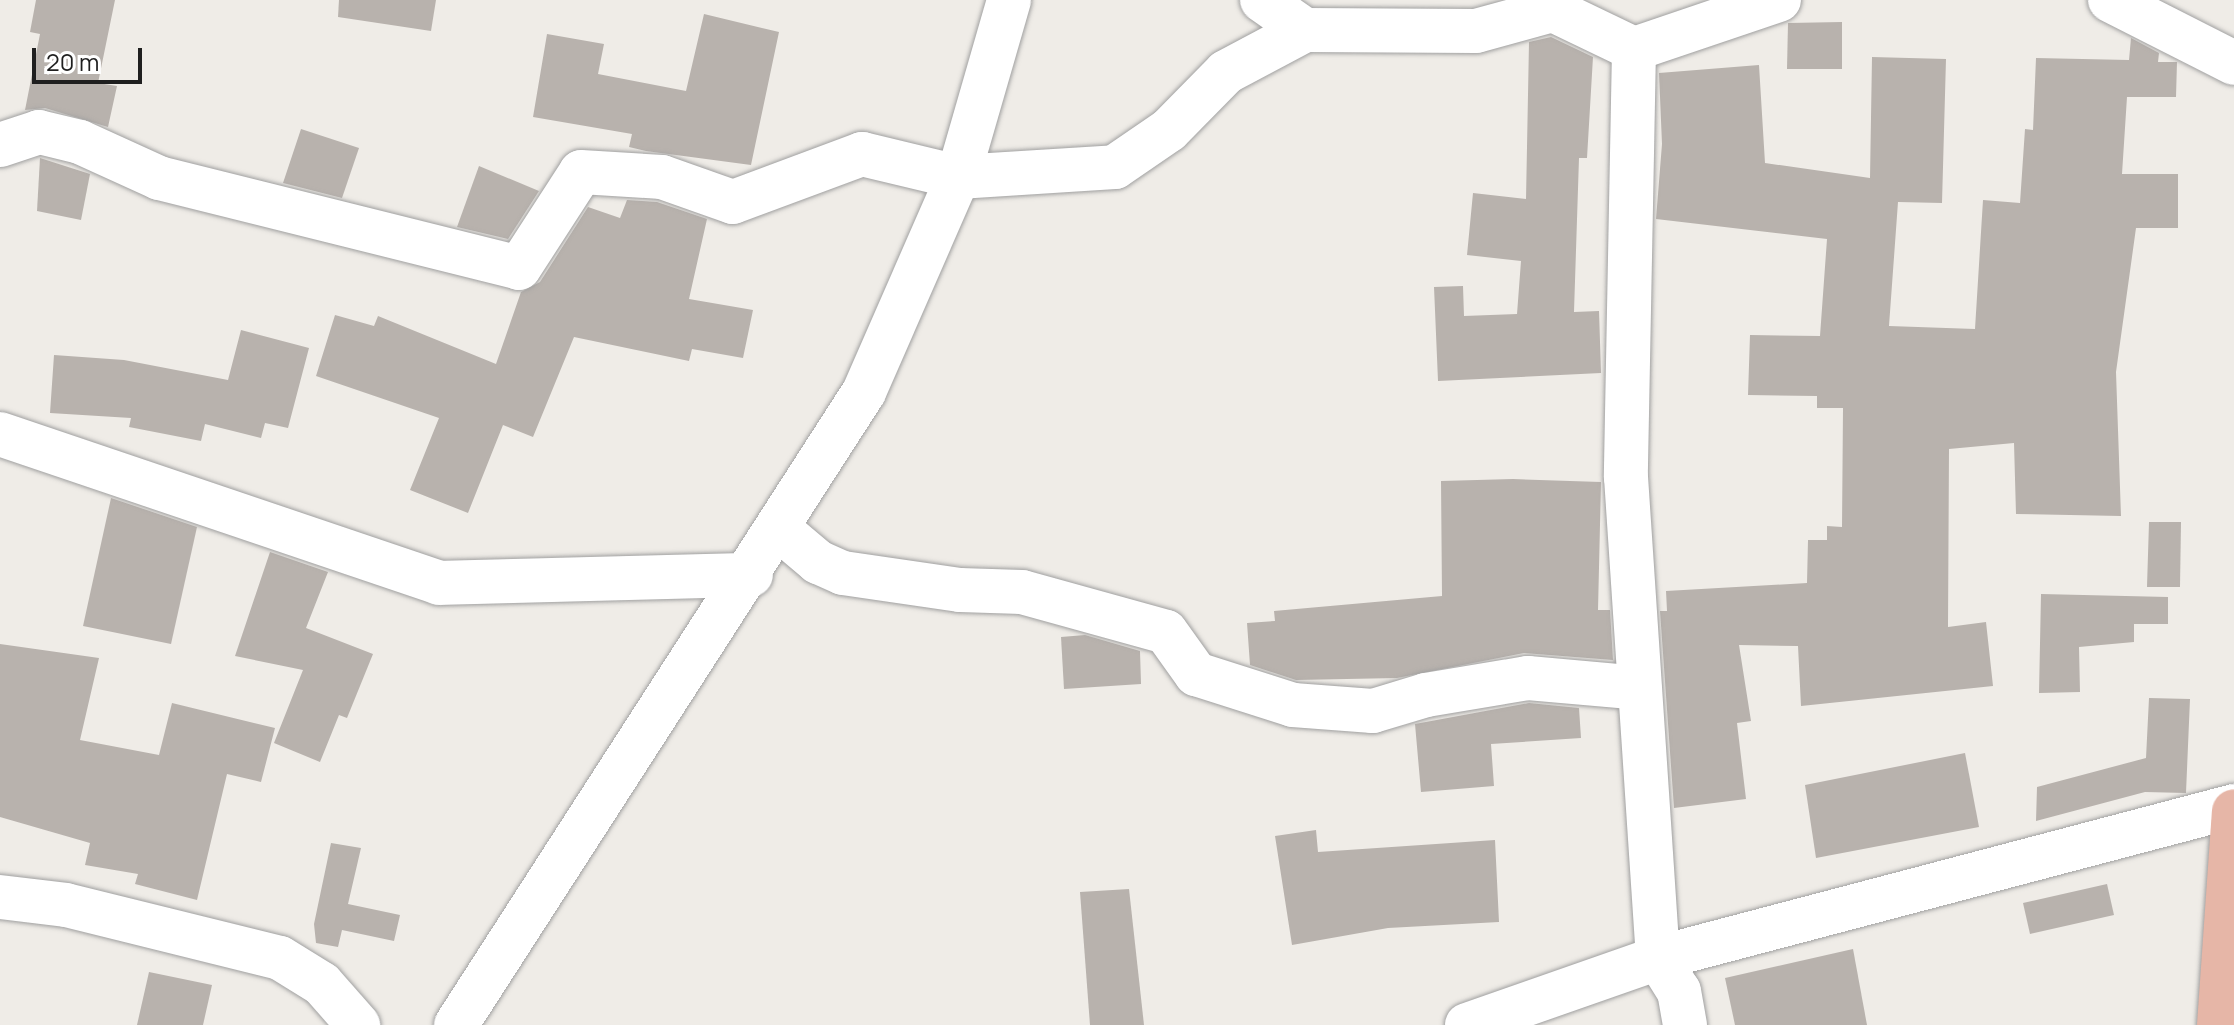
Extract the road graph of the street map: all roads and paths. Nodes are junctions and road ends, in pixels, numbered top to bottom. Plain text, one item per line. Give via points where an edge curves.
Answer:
1 (1009, 0) edge
2 (1262, 0) edge
3 (1779, 0) edge
4 (2110, 0) edge
5 (1305, 30) junction
6 (1634, 49) junction
7 (2234, 63) edge
8 (0, 145) edge
9 (958, 177) junction
10 (0, 434) edge
11 (780, 530) junction
12 (751, 575) junction
13 (1640, 688) junction
14 (2234, 809) edge
15 (0, 897) edge
16 (1658, 958) junction
17 (358, 1025) edge
18 (456, 1025) edge
19 (1467, 1025) edge
20 (1685, 1025) edge
21 (2219, 1025) edge

1 - 9 street
2 - 5 street
3 - 6 street
4 - 7 street
5 - 6 street via 1476,31 1553,10
5 - 9 street via 1226,72 1169,130 1115,167
6 - 13 street via 1626,477
8 - 9 street via 39,132 80,142 159,178 505,268 519,268 527,259 581,172 662,177 733,202 862,154
9 - 11 street via 893,335
10 - 12 street via 439,583
11 - 12 street
11 - 13 street via 818,562 843,573 960,590 1022,592 1166,632 1196,674 1293,705 1373,711 1426,695 1528,678
12 - 18 street
13 - 16 street
14 - 16 street
14 - 21 highway
15 - 17 street via 66,905 280,958 322,984
16 - 19 street
16 - 20 street via 1679,991

